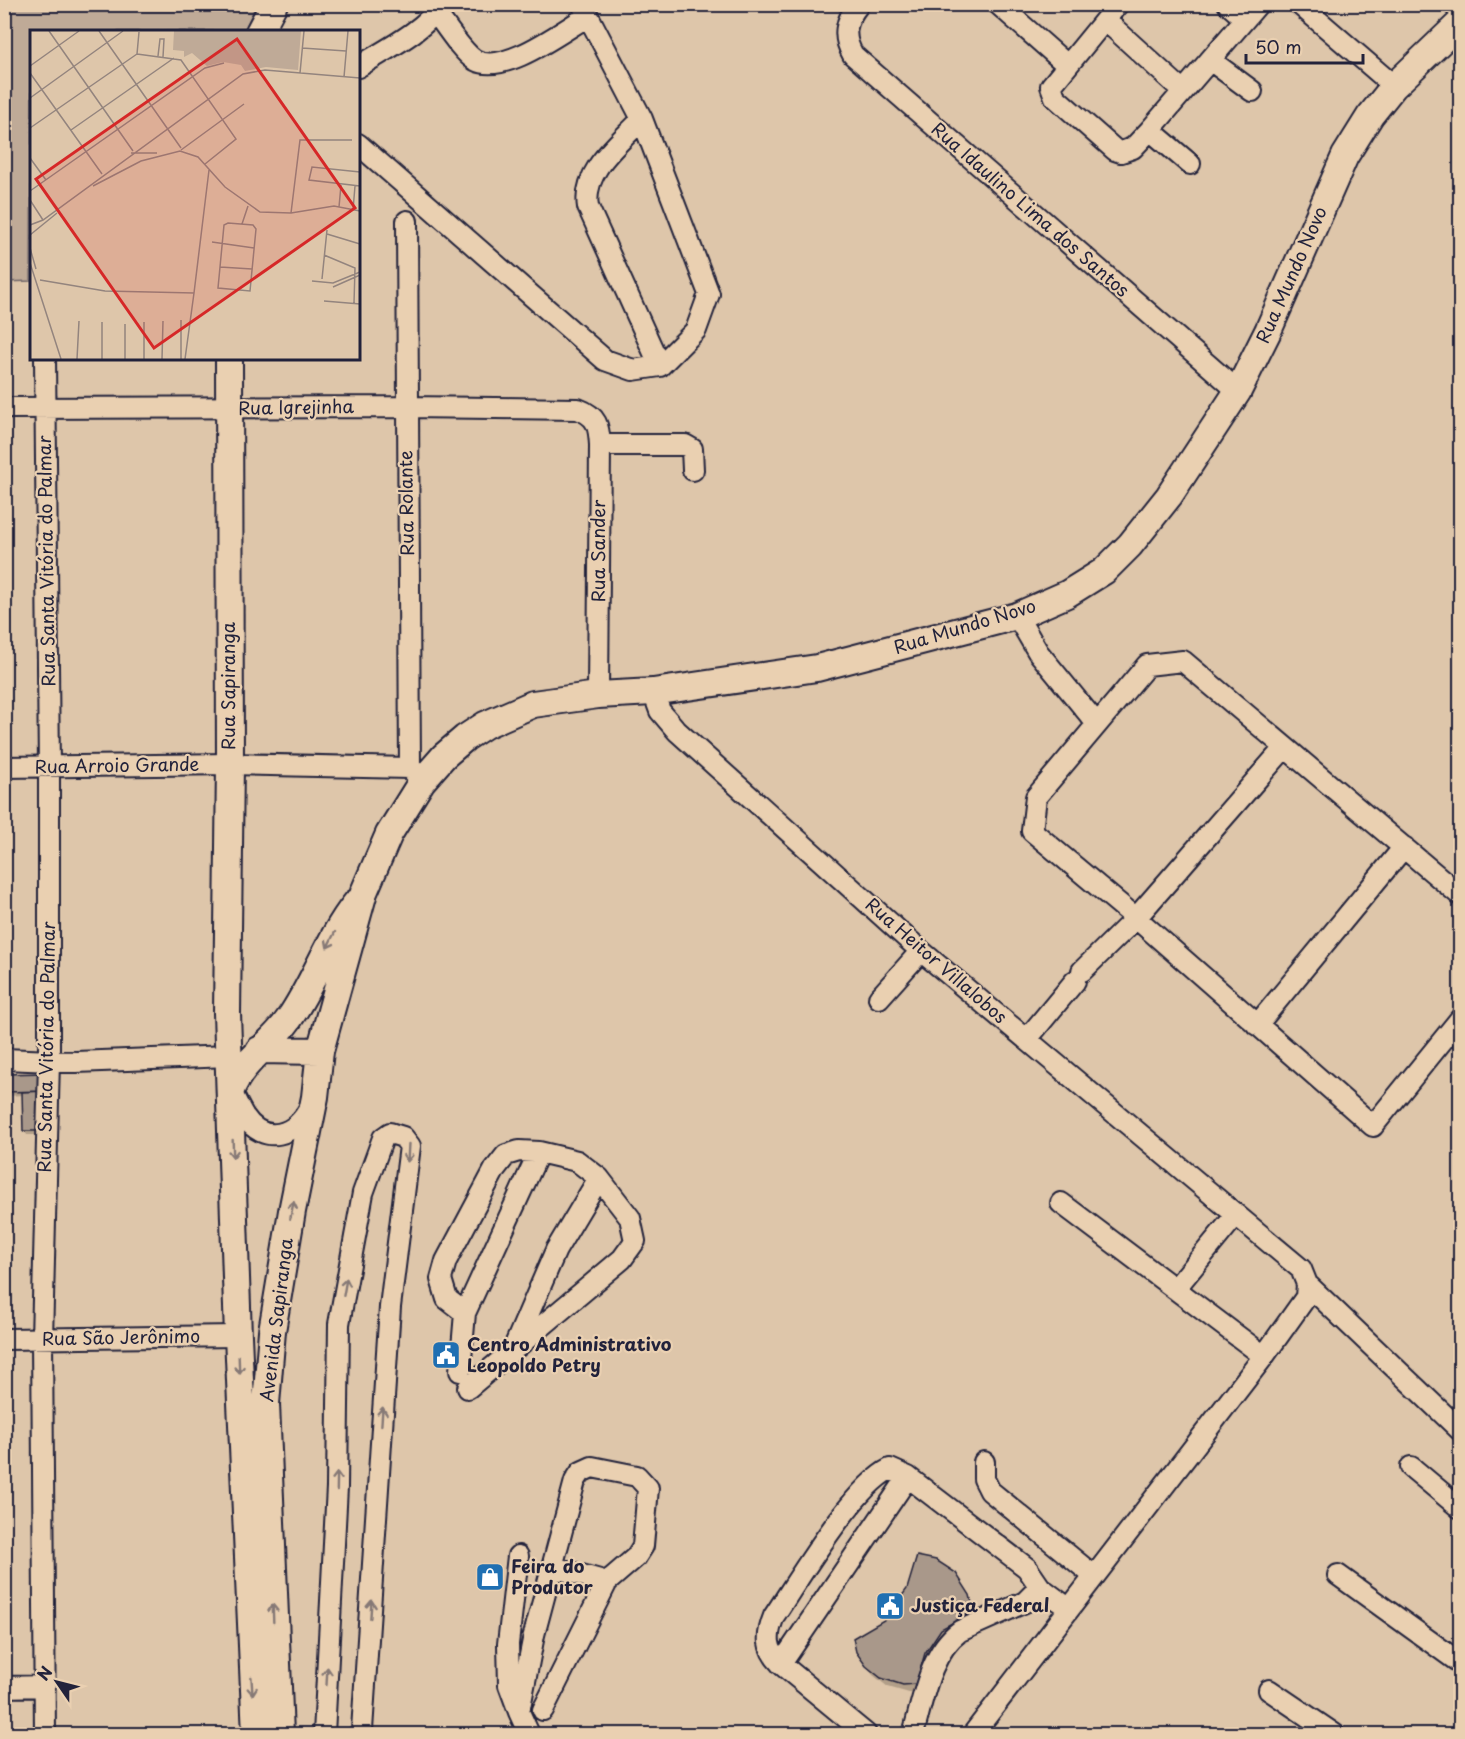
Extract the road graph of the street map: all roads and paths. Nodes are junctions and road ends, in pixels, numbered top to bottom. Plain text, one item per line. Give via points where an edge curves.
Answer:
1 (274, 4) edge
2 (998, 4) edge
3 (1118, 4) edge
4 (1228, 4) edge
5 (1299, 4) edge
6 (1453, 4) edge
7 (439, 9) edge
8 (585, 10) edge
9 (1461, 10) edge
10 (854, 11) edge
11 (1252, 12) edge
12 (1105, 20) junction
13 (1461, 23) edge
14 (260, 30) edge
15 (1210, 60) junction
16 (1066, 64) junction
17 (360, 66) edge
18 (1394, 86) junction
19 (1184, 91) junction
20 (1252, 91) dead end
21 (642, 119) junction
22 (1150, 130) junction
23 (360, 146) edge
24 (1190, 164) dead end
25 (406, 221) dead end
26 (45, 360) edge
27 (229, 360) edge
28 (660, 366) junction
29 (1238, 391) junction
30 (406, 407) junction
31 (4, 408) edge
32 (229, 408) junction
33 (46, 409) junction
34 (586, 412) joint
35 (600, 445) junction
36 (693, 471) dead end
37 (1017, 616) junction
38 (653, 692) junction
39 (598, 695) junction
40 (1097, 724) junction
41 (1285, 747) junction
42 (230, 764) junction
43 (4, 767) edge
44 (49, 768) junction
45 (416, 775) junction
46 (1404, 847) junction
47 (364, 892) junction
48 (1461, 895) edge
49 (1136, 918) junction
50 (921, 951) junction
51 (879, 998) dead end
52 (227, 1013) junction
53 (1461, 1019) edge
54 (1257, 1025) junction
55 (1027, 1040) junction
56 (259, 1050) junction
57 (320, 1051) junction
58 (229, 1056) junction
59 (4, 1059) edge
60 (49, 1061) junction
61 (231, 1091) junction
62 (315, 1097) junction
63 (539, 1152) junction
64 (599, 1178) junction
65 (1061, 1203) dead end
66 (1235, 1216) junction
67 (1307, 1284) junction
68 (1175, 1289) junction
69 (465, 1313) junction
70 (238, 1336) junction
71 (4, 1339) edge
72 (42, 1339) junction
73 (513, 1350) junction
74 (1264, 1356) junction
75 (1461, 1430) edge
76 (984, 1462) dead end
77 (1411, 1467) dead end
78 (908, 1477) junction
79 (1461, 1508) edge
80 (518, 1556) dead end
81 (553, 1567) junction
82 (1338, 1575) dead end
83 (1094, 1576) junction
84 (608, 1582) junction
85 (1040, 1587) junction
86 (1068, 1608) junction
87 (1461, 1663) edge
88 (781, 1664) junction
89 (45, 1686) junction
90 (4, 1687) edge
91 (1269, 1690) dead end
92 (543, 1710) dead end
93 (519, 1712) junction
94 (45, 1734) edge
95 (256, 1734) edge
96 (280, 1734) edge
97 (324, 1734) edge
98 (359, 1734) edge
99 (529, 1734) edge
100 (866, 1734) edge
101 (913, 1734) edge
102 (973, 1734) edge
103 (1334, 1734) edge

1 - 14 main road
2 - 16 street
3 - 12 street
4 - 11 street
5 - 18 street
6 - 9 street
7 - 8 street via 474,59 489,65 511,61
7 - 17 street
8 - 21 street
10 - 29 street, Rua Idaulino Lima dos Santos via 846,34 853,56
11 - 15 street
12 - 16 street
12 - 19 street
13 - 18 main road, Rua Mundo Novo
15 - 19 street
15 - 20 street
16 - 22 street via 1053,80 1051,92 1115,150 1126,152
18 - 29 main road, Rua Mundo Novo via 1346,156
19 - 22 street
21 - 28 street via 709,294 696,330
21 - 28 street via 594,171 586,191 588,207
22 - 24 street
23 - 28 street via 605,360 633,370
25 - 30 street, Rua Rolante
26 - 33 street, Rua Santa Vitória do Palmar
27 - 32 main road, Rua Sapiranga
29 - 37 main road, Rua Mundo Novo via 1169,496 1116,561 1067,594
30 - 32 street, Rua Igrejinha
30 - 34 street, Rua Igrejinha
30 - 45 street, Rua Rolante
31 - 33 street, Rua Igrejinha
32 - 33 street, Rua Igrejinha
32 - 42 main road, Rua Sapiranga
33 - 44 street, Rua Santa Vitória do Palmar
34 - 35 street, Rua Sander via 599,425
35 - 36 street via 685,445 692,449
35 - 39 street, Rua Sander
37 - 38 main road, Rua Mundo Novo via 817,668
37 - 40 street via 1038,652
38 - 39 main road, Rua Mundo Novo
38 - 50 street, Rua Heitor Villalobos via 660,711 677,731
39 - 45 main road, Rua Mundo Novo via 533,704 511,712 465,738
40 - 41 street via 1147,665 1183,661
40 - 49 street via 1036,797 1032,831
41 - 46 street
41 - 49 street
42 - 44 street, Rua Arroio Grande
42 - 45 street, Rua Arroio Grande
42 - 52 main road, Rua Sapiranga
43 - 44 street, Rua Arroio Grande
44 - 60 street, Rua Santa Vitória do Palmar
45 - 47 main road, Rua Mundo Novo
46 - 48 street
46 - 54 street
47 -> 56 main road, Rua Mundo Novo via 341,921 291,1016
47 - 57 main road, Rua Mundo Novo
49 - 54 street
49 - 55 street via 1079,976
50 - 51 street
50 - 55 street, Rua Heitor Villalobos
52 - 56 main road via 240,1035
52 - 58 main road, Rua Sapiranga
53 - 54 street via 1373,1126
55 - 66 street, Rua Heitor Villalobos
56 - 57 main road
56 - 61 main road via 237,1075
57 - 62 main road, Avenida Sapiranga
58 - 60 street
58 - 61 main road, Rua Sapiranga
59 - 60 street
60 - 72 street, Rua Santa Vitória do Palmar
61 - 62 street via 245,1118 275,1136 292,1131 303,1121
61 -> 70 main road, Avenida Sapiranga
96 -> 62 main road, Avenida Sapiranga via 266,1404 272,1331
63 - 64 street via 577,1161
63 - 69 street
63 - 69 street via 506,1155 446,1261 441,1279 447,1299
64 - 73 street via 556,1250
64 - 73 street via 630,1218 635,1242 622,1259
65 - 68 street
66 - 67 street, Rua Heitor Villalobos via 1301,1269
66 - 68 street
67 - 74 street via 1306,1297
67 - 75 street, Rua Heitor Villalobos
68 - 74 street
69 - 73 street via 464,1379
70 - 72 street, Rua São Jerônimo
70 -> 95 main road, Avenida Sapiranga
71 - 72 street, Rua São Jerônimo
72 - 89 street, Rua Santa Vitória do Palmar
74 - 83 street
76 - 83 street via 984,1479 990,1491
77 - 79 street
78 - 85 street via 1027,1568
78 - 88 street
78 - 88 street via 890,1468 868,1484 774,1616 768,1636 770,1653
80 - 93 street via 508,1644 509,1685
81 - 84 street
81 - 84 street via 575,1481 581,1472 592,1467 637,1476 648,1488 643,1546
81 - 93 street
82 - 87 street
83 - 86 street
84 - 92 street
85 - 86 street
85 - 101 street via 1025,1602 951,1638 933,1665
86 - 102 street
88 - 100 street
89 - 90 street
89 - 94 street, Rua Santa Vitória do Palmar
91 - 103 street
93 - 99 street
97 - 98 street via 338,1486 339,1324 363,1193 383,1138 390,1133 403,1137 410,1146 388,1330

